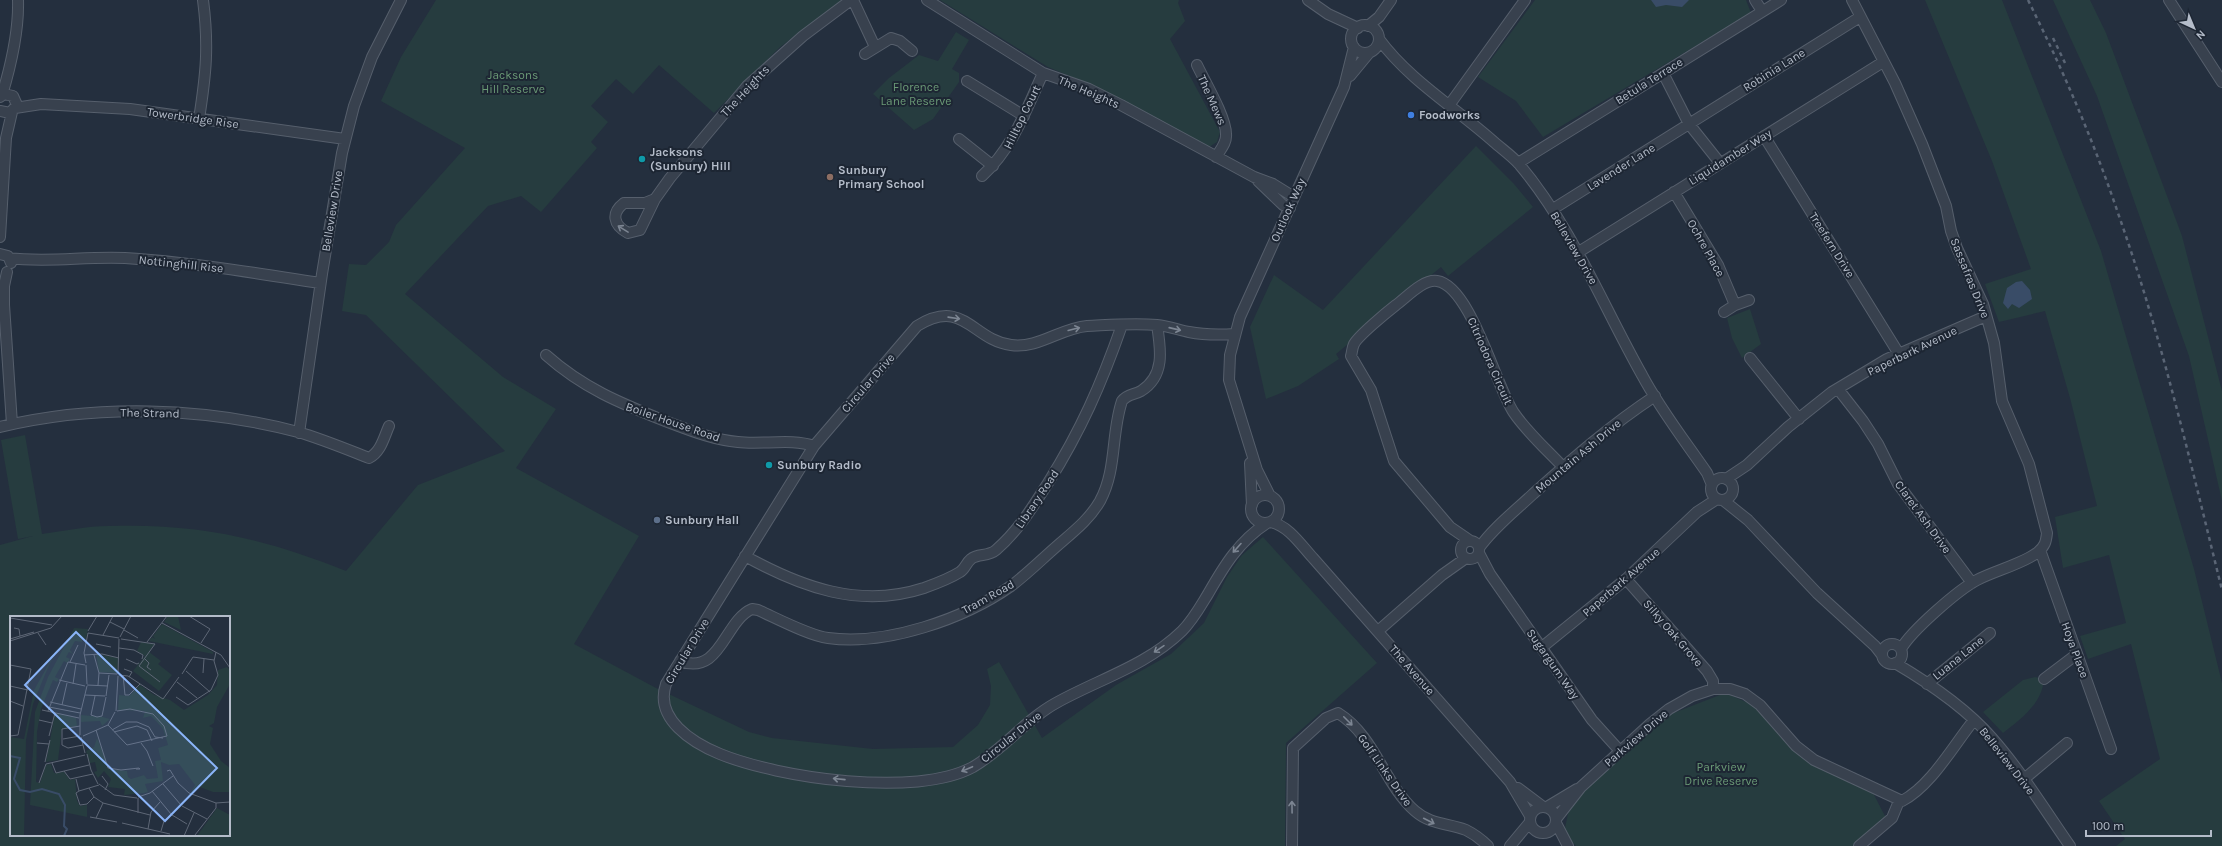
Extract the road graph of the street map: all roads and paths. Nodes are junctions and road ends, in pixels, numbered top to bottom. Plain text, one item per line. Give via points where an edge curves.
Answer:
1 (18, 0) edge
2 (202, 0) edge
3 (401, 0) edge
4 (852, 0) edge
5 (927, 0) edge
6 (1308, 0) edge
7 (1525, 0) edge
8 (1755, 0) edge
9 (1781, 0) edge
10 (1852, 0) edge
11 (2169, 0) edge
12 (1391, 1) edge
13 (1762, 11) junction
14 (1328, 14) junction
15 (1860, 17) junction
16 (1370, 31) junction
17 (1353, 44) junction
18 (875, 47) junction
19 (912, 51) dead end
20 (1370, 53) junction
21 (865, 54) dead end
22 (1883, 62) junction
23 (1197, 65) dead end
24 (1408, 71) junction
25 (1043, 73) junction
26 (1663, 73) junction
27 (967, 81) dead end
28 (2222, 82) edge
29 (1344, 87) junction
30 (9, 101) edge
31 (1450, 104) junction
32 (0, 111) edge
33 (1024, 116) junction
34 (199, 119) junction
35 (1689, 124) junction
36 (1764, 136) junction
37 (6, 138) junction
38 (345, 139) junction
39 (959, 139) dead end
40 (1216, 156) junction
41 (1518, 162) junction
42 (1720, 164) junction
43 (993, 166) junction
44 (982, 176) dead end
45 (1254, 177) junction
46 (1674, 192) junction
47 (1294, 197) junction
48 (655, 199) dead end
49 (1290, 208) junction
50 (1553, 209) junction
51 (1, 234) edge
52 (1577, 253) junction
53 (5, 255) edge
54 (40, 260) junction
55 (6, 271) edge
56 (320, 283) junction
57 (0, 284) edge
58 (1749, 300) dead end
59 (4, 305) junction
60 (1735, 305) junction
61 (1724, 312) dead end
62 (1986, 316) junction
63 (1157, 325) junction
64 (1122, 326) junction
65 (1235, 334) junction
66 (1899, 354) junction
67 (546, 355) dead end
68 (1750, 358) dead end
69 (1838, 389) junction
70 (1655, 396) junction
71 (1798, 419) junction
72 (12, 424) junction
73 (389, 426) dead end
74 (0, 427) edge
75 (299, 433) junction
76 (1248, 441) junction
77 (814, 446) junction
78 (1563, 467) junction
79 (1722, 489) junction
80 (1270, 496) junction
81 (1252, 506) junction
82 (1279, 510) junction
83 (1269, 522) junction
84 (2043, 548) junction
85 (1470, 550) junction
86 (745, 556) junction
87 (1313, 558) junction
88 (1626, 579) junction
89 (1972, 583) junction
90 (1378, 631) junction
91 (1860, 633) junction
92 (1990, 633) dead end
93 (1541, 648) junction
94 (1896, 652) junction
95 (2077, 654) junction
96 (1882, 655) junction
97 (680, 661) junction
98 (2044, 679) dead end
99 (1927, 684) junction
100 (1713, 690) junction
101 (1974, 720) junction
102 (2067, 743) dead end
103 (2111, 749) dead end
104 (1620, 751) junction
105 (2024, 779) junction
106 (1510, 782) junction
107 (1581, 787) junction
108 (1898, 800) junction
109 (1545, 807) junction
110 (1530, 819) junction
111 (1556, 821) junction
112 (1543, 832) junction
113 (1292, 846) edge
114 (1488, 846) edge
115 (1510, 846) edge
116 (1514, 846) edge
117 (1564, 846) edge
118 (1568, 846) edge
119 (1859, 846) edge
120 (2070, 846) edge

1 - 30 street via 9,71
2 - 34 street via 207,34 206,72
3 - 38 street, Belleview Drive via 372,57
4 - 18 street
4 - 48 street, The Heights via 803,36 752,81
5 - 25 street, The Heights
6 - 14 street, Belleview Drive
7 - 31 street
8 - 13 street
9 - 13 street, Betula Terrace
10 - 15 street, Sassafras Drive
11 - 28 street
12 - 16 street
13 - 26 street, Betula Terrace
14 - 16 street, Belleview Drive
14 - 17 street, Belleview Drive via 1343,28
15 - 22 street, Sassafras Drive
15 - 35 street, Robinia Lane
16 - 17 street via 1354,31
16 - 20 street via 1379,44
16 - 24 street, Belleview Drive
17 - 20 street via 1362,53
17 - 29 street, Outlook Way
18 - 19 street via 886,39 894,38
18 - 21 street
20 - 24 street, Belleview Drive via 1386,58
20 - 29 street, Outlook Way via 1358,64
22 - 36 street, Liquidamber Way
22 - 62 street, Sassafras Drive via 1922,144 1946,206 1957,248 1974,281
23 - 40 street, The Mews via 1226,134 1224,144
24 - 31 street, Belleview Drive
25 - 33 street, Hilltop Court
25 - 40 street, The Heights via 1104,97
26 - 35 street
26 - 41 street, Betula Terrace
27 - 33 street
29 - 47 street, Outlook Way
30 - 32 street, Towerbridge Rise via 5,113
30 - 34 street, Towerbridge Rise via 130,109
30 - 37 street
31 - 41 street, Belleview Drive
32 - 37 street
33 - 43 street, Hilltop Court via 1011,142
34 - 38 street, Towerbridge Rise
35 - 42 street
35 - 50 street, Lavender Lane
36 - 42 street, Liquidamber Way
36 - 66 street, Treefern Drive
37 - 51 street
38 - 56 street, Belleview Drive
39 - 43 street
40 - 45 street, The Heights
41 - 50 street, Belleview Drive
42 - 46 street, Liquidamber Way
43 - 44 street, Hilltop Court
45 - 47 street, The Heights via 1273,184
45 - 49 street, The Heights via 1283,205
46 - 52 street, Liquidamber Way
46 - 60 street, Ochre Place via 1718,265
47 - 49 street, Outlook Way
49 - 65 street, Outlook Way
50 - 52 street, Belleview Drive
51 - 53 street
52 - 70 street, Belleview Drive
53 - 54 street, Nottinghill Rise
53 - 55 street via 12,265
54 - 55 street, Nottinghill Rise via 23,263
54 - 56 street, Nottinghill Rise via 122,258 177,261
55 - 59 street
56 - 75 street, Belleview Drive
57 - 59 street
58 - 60 street
59 - 72 street
60 - 61 street
62 - 66 street, Paperbark Avenue
62 - 84 street, Sassafras Drive via 1994,342 2002,401 2028,464 2047,533
63 - 64 street, Circular Drive
63 -> 65 street, Circular Drive via 1202,334
63 - 97 street, Tram Road via 1162,349 1157,372 1146,388 1128,395 1122,401 1110,474 1101,500 1085,522 1012,585 961,613 898,634 876,637 825,638 752,609 737,621 714,655 692,664
77 -> 64 street, Circular Drive via 917,326 931,319 961,319 999,342 1015,346 1027,345 1077,328
64 - 86 street, Library Road via 1102,384 1077,435 1024,520 991,554 975,556 958,574 930,586 899,595 870,597 820,589 796,582
65 - 76 street, Outlook Way via 1235,399
66 - 69 street, Paperbark Avenue
67 - 77 street, Boiler House Road via 574,378 611,400 705,436 765,444 802,441
68 - 71 street
69 - 71 street, Paperbark Avenue
69 - 89 street, Claret Ash Drive via 1878,444 1898,484
70 - 78 street, Mountain Ash Drive via 1610,426
70 - 79 street, Belleview Drive
71 - 79 street, Paperbark Avenue
72 - 74 street, The Strand
72 - 75 street, The Strand via 118,412 162,413 203,415
73 - 75 street, The Strand via 381,445 370,458
76 - 80 street, Outlook Way via 1257,470
76 - 81 street, Outlook Way via 1252,473
77 - 86 street, Circular Drive
78 - 85 street, Mountain Ash Drive
78 - 85 street, Citriodora Circuit via 1514,413 1472,316 1444,283 1436,281 1424,285 1387,313 1354,344 1351,356 1371,390 1394,461
79 - 88 street, Paperbark Avenue
79 - 91 street, Belleview Drive via 1787,564
80 - 81 street via 1257,498
80 - 82 street via 1277,501
81 - 83 street via 1255,518
82 - 83 street via 1277,517
82 - 87 street, The Avenue
83 - 87 street, The Avenue via 1278,524 1288,531
83 -> 97 street, Circular Drive via 1256,530 1234,552 1195,616 1174,638 1132,667 1062,699 1039,713 1005,745 981,762 940,779 899,782 831,778 768,769 716,753 678,728 665,708 664,692
84 - 89 street
84 - 95 street, Hoya Place
85 - 90 street, Mountain Ash Drive
85 - 93 street, Sugargum Way via 1490,574
86 - 97 street, Circular Drive
87 - 90 street, The Avenue
88 - 93 street, Paperbark Avenue
88 - 100 street, Silky Oak Grove via 1707,671 1713,681
89 - 94 street via 1916,630
90 - 106 street, The Avenue
91 - 94 street, Belleview Drive
91 - 96 street, Belleview Drive
92 - 99 street, Luana Lane
93 - 104 street, Sugargum Way via 1592,720
94 - 96 street via 1884,647
94 - 96 street, Belleview Drive via 1885,662
94 - 99 street, Belleview Drive via 1913,674
95 - 98 street
95 - 103 street, Hoya Place
99 - 101 street, Belleview Drive
100 - 104 street, Parkview Drive via 1692,696 1669,709
100 - 108 street, Parkview Drive via 1730,690 1745,694 1760,705 1796,746 1814,760
101 - 105 street, Belleview Drive
101 - 108 street via 1926,782 1912,796 1902,802
102 - 105 street
104 - 107 street, Parkview Drive
105 - 120 street, Belleview Drive
106 - 109 street, The Avenue
106 - 110 street, The Avenue
107 - 109 street, Parkview Drive
107 - 111 street, Parkview Drive
108 - 119 street via 1892,818
109 - 110 street via 1537,808
109 - 111 street via 1554,812
110 - 112 street via 1535,830
110 - 115 street
111 - 112 street via 1552,829
111 - 118 street
112 - 116 street
112 - 117 street
113 -> 114 street, Golf Links Drive via 1293,748 1326,718 1338,713 1368,744 1399,792 1415,811 1435,824 1465,830

